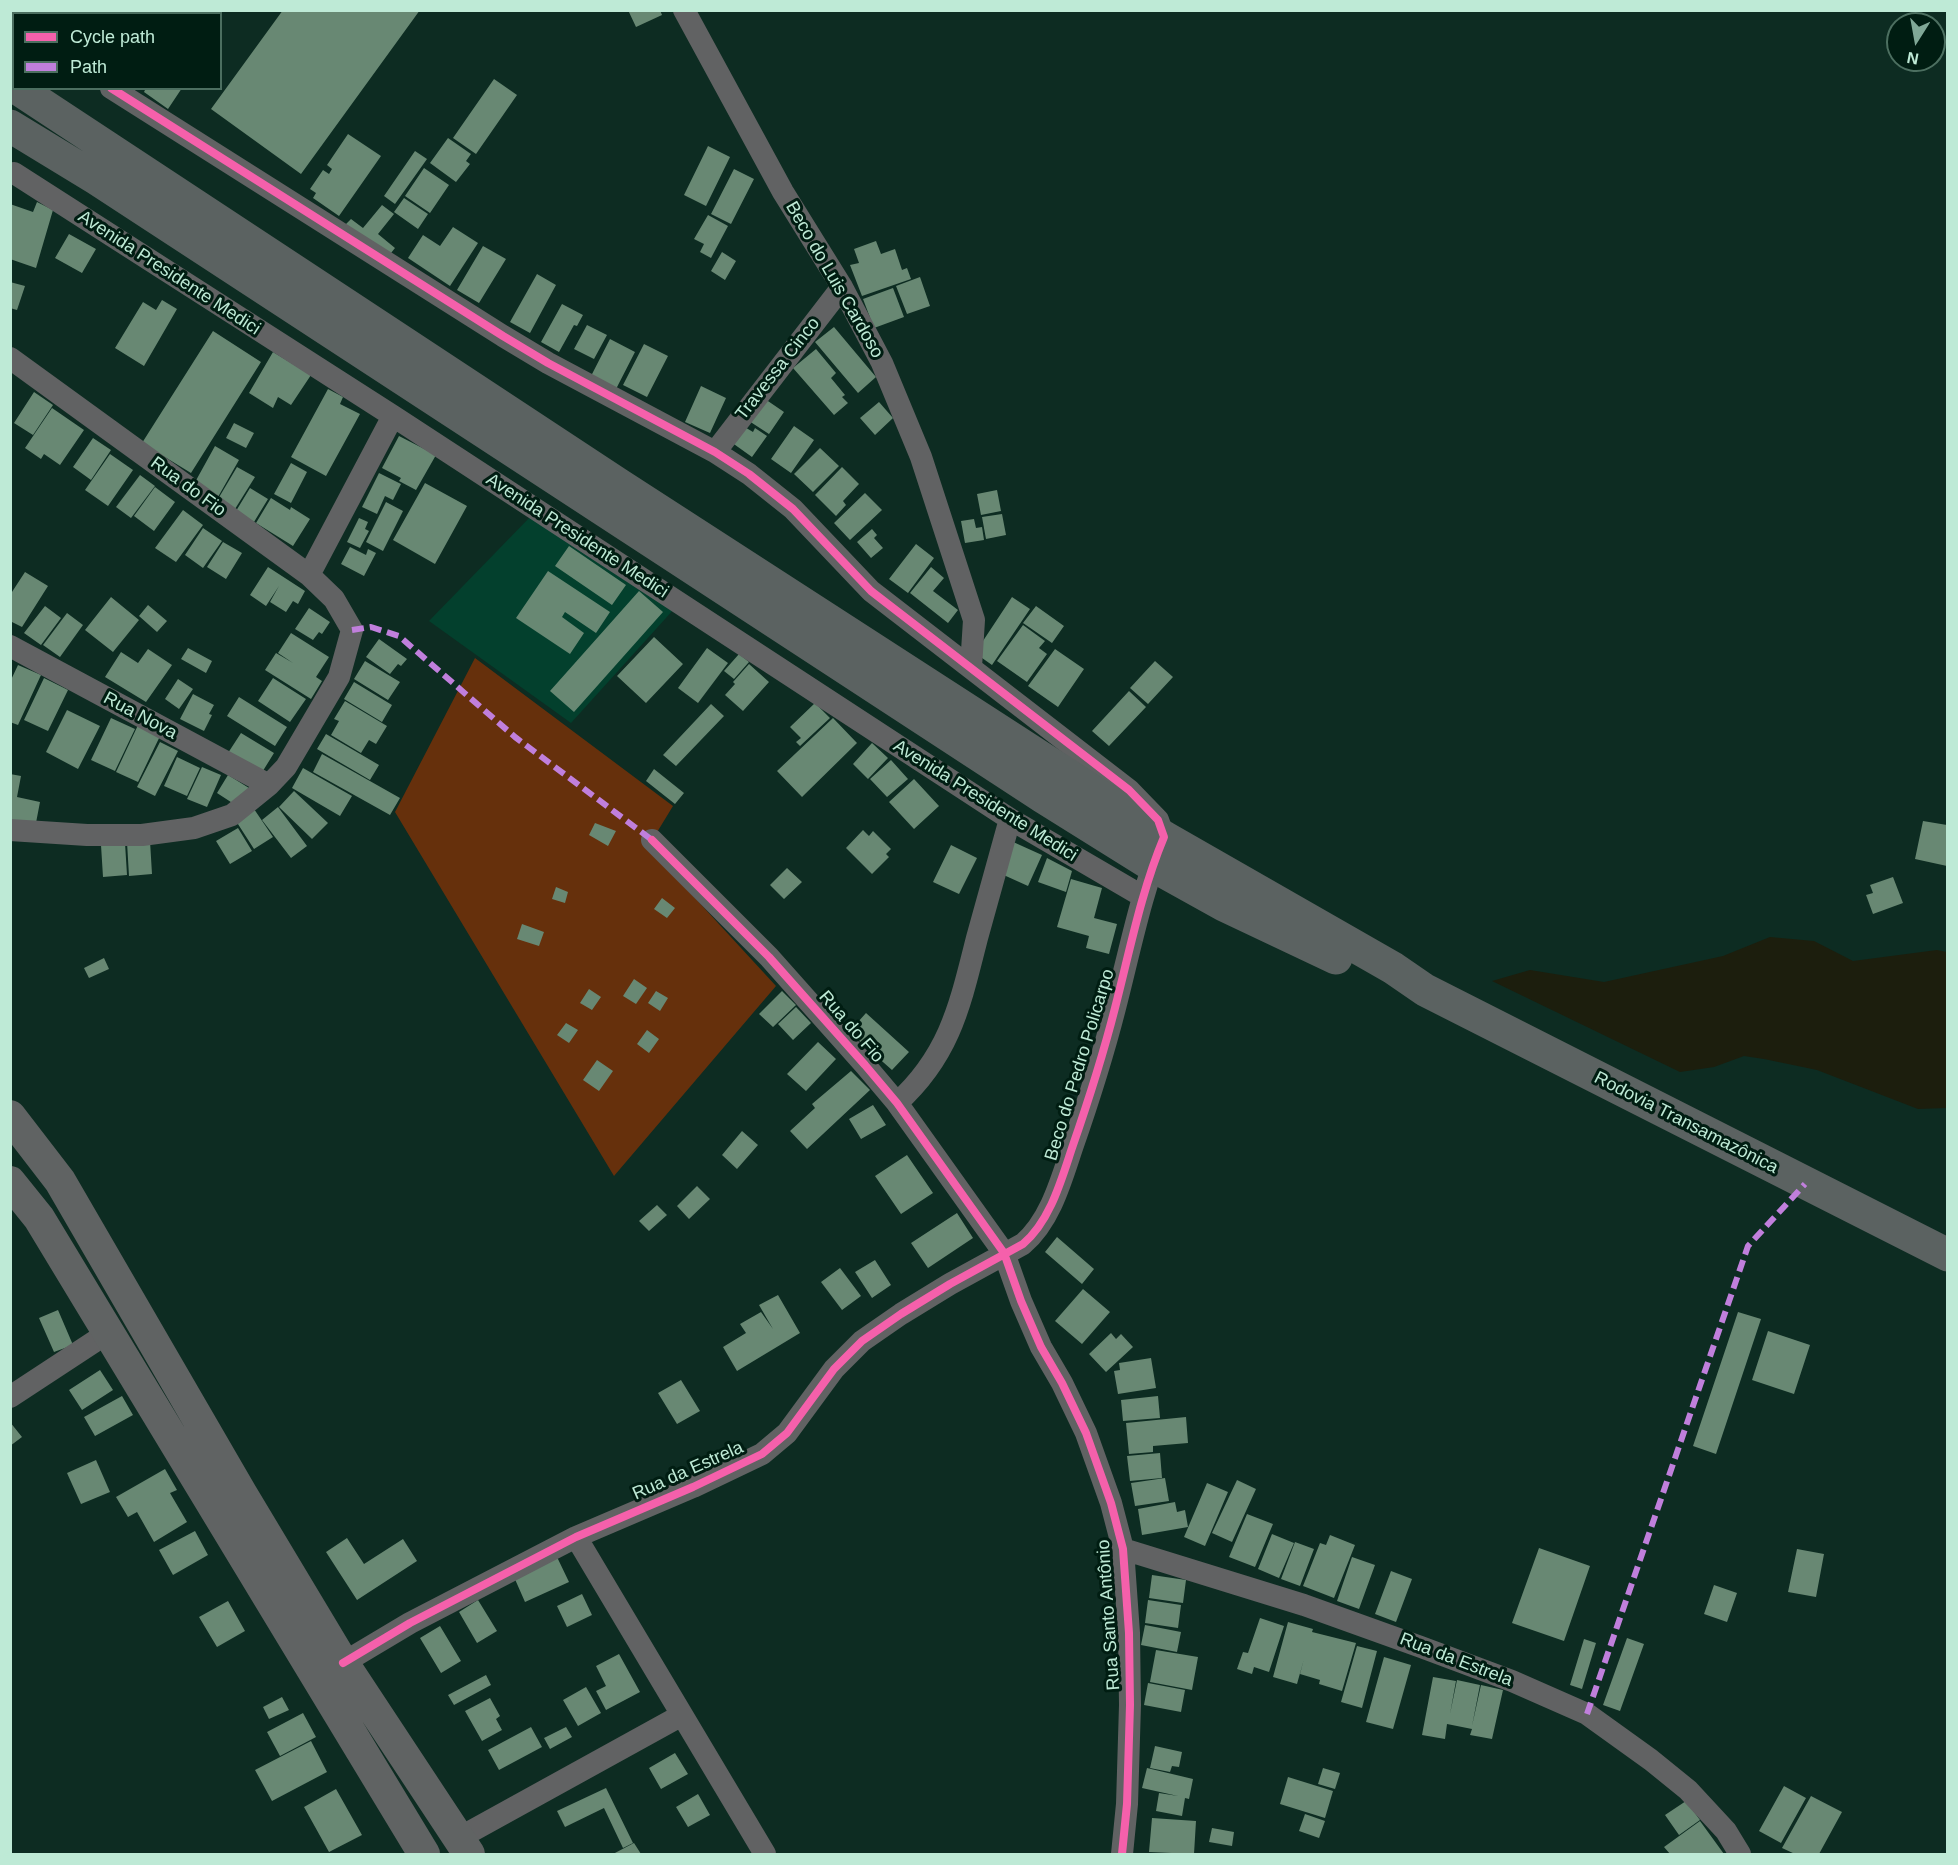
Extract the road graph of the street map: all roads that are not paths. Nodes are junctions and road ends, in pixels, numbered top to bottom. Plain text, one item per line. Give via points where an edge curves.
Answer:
1 (684, 10) edge
2 (20, 90) edge
3 (114, 90) edge
4 (20, 132) edge
5 (117, 153) junction
6 (12, 178) edge
7 (97, 179) junction
8 (842, 287) junction
9 (10, 358) edge
10 (393, 416) junction
11 (715, 452) junction
12 (309, 575) junction
13 (10, 646) edge
14 (971, 667) junction
15 (270, 785) junction
16 (1010, 819) junction
17 (10, 830) edge
18 (652, 840) dead end
19 (1158, 851) junction
20 (1143, 896) junction
21 (897, 1103) junction
22 (10, 1116) edge
23 (10, 1182) edge
24 (1004, 1253) junction
25 (1947, 1255) edge
26 (109, 1332) junction
27 (10, 1396) edge
28 (576, 1537) junction
29 (1123, 1549) junction
30 (343, 1664) junction
31 (682, 1715) junction
32 (464, 1846) edge
33 (424, 1854) edge
34 (765, 1854) edge
35 (1122, 1854) edge
36 (1740, 1854) edge

1 - 8 street, Beco do Luis Cardoso via 783,192
2 - 5 main road
3 - 11 street via 503,336
4 - 6 street
4 - 7 main road
5 - 7 main road
5 - 19 main road via 609,477
6 - 10 street, Avenida Presidente Medici
7 - 19 main road via 1033,791
8 - 11 street, Travessa Cinco
8 - 14 street, Beco do Luis Cardoso via 882,363 925,468 974,620
9 - 12 street, Rua do Fio
10 - 12 street
10 - 16 street, Avenida Presidente Medici
11 - 14 street via 793,509 871,591
12 - 15 street, Rua do Fio via 334,599 352,630 339,677 286,767
13 - 15 street, Rua Nova
14 - 19 street via 1129,790 1158,820
15 - 17 street via 232,815 194,828 142,835
16 - 20 street, Avenida Presidente Medici
16 - 21 street via 958,1010 929,1069
18 - 21 street, Rua do Fio via 789,979
19 - 20 street, Beco do Pedro Policarpo
19 - 25 main road, Rodovia Transamazônica
20 - 24 street, Beco do Pedro Policarpo via 1114,1011 1062,1178 1050,1208 1031,1237
21 - 24 street, Rua do Fio
22 - 30 main road via 60,1181
23 - 26 main road via 39,1218
24 - 28 street, Rua da Estrela via 862,1341 834,1369 787,1433 762,1454
24 - 29 street, Rua Santo Antônio via 1041,1347 1086,1433
26 - 27 street
26 - 33 main road
28 - 30 street, Rua da Estrela via 410,1623
28 - 31 street
29 - 35 street, Rua Santo Antônio via 1130,1705
29 - 36 street, Rua da Estrela via 1400,1639 1587,1714 1688,1790 1726,1831
30 - 32 main road
31 - 32 street
31 - 34 street

